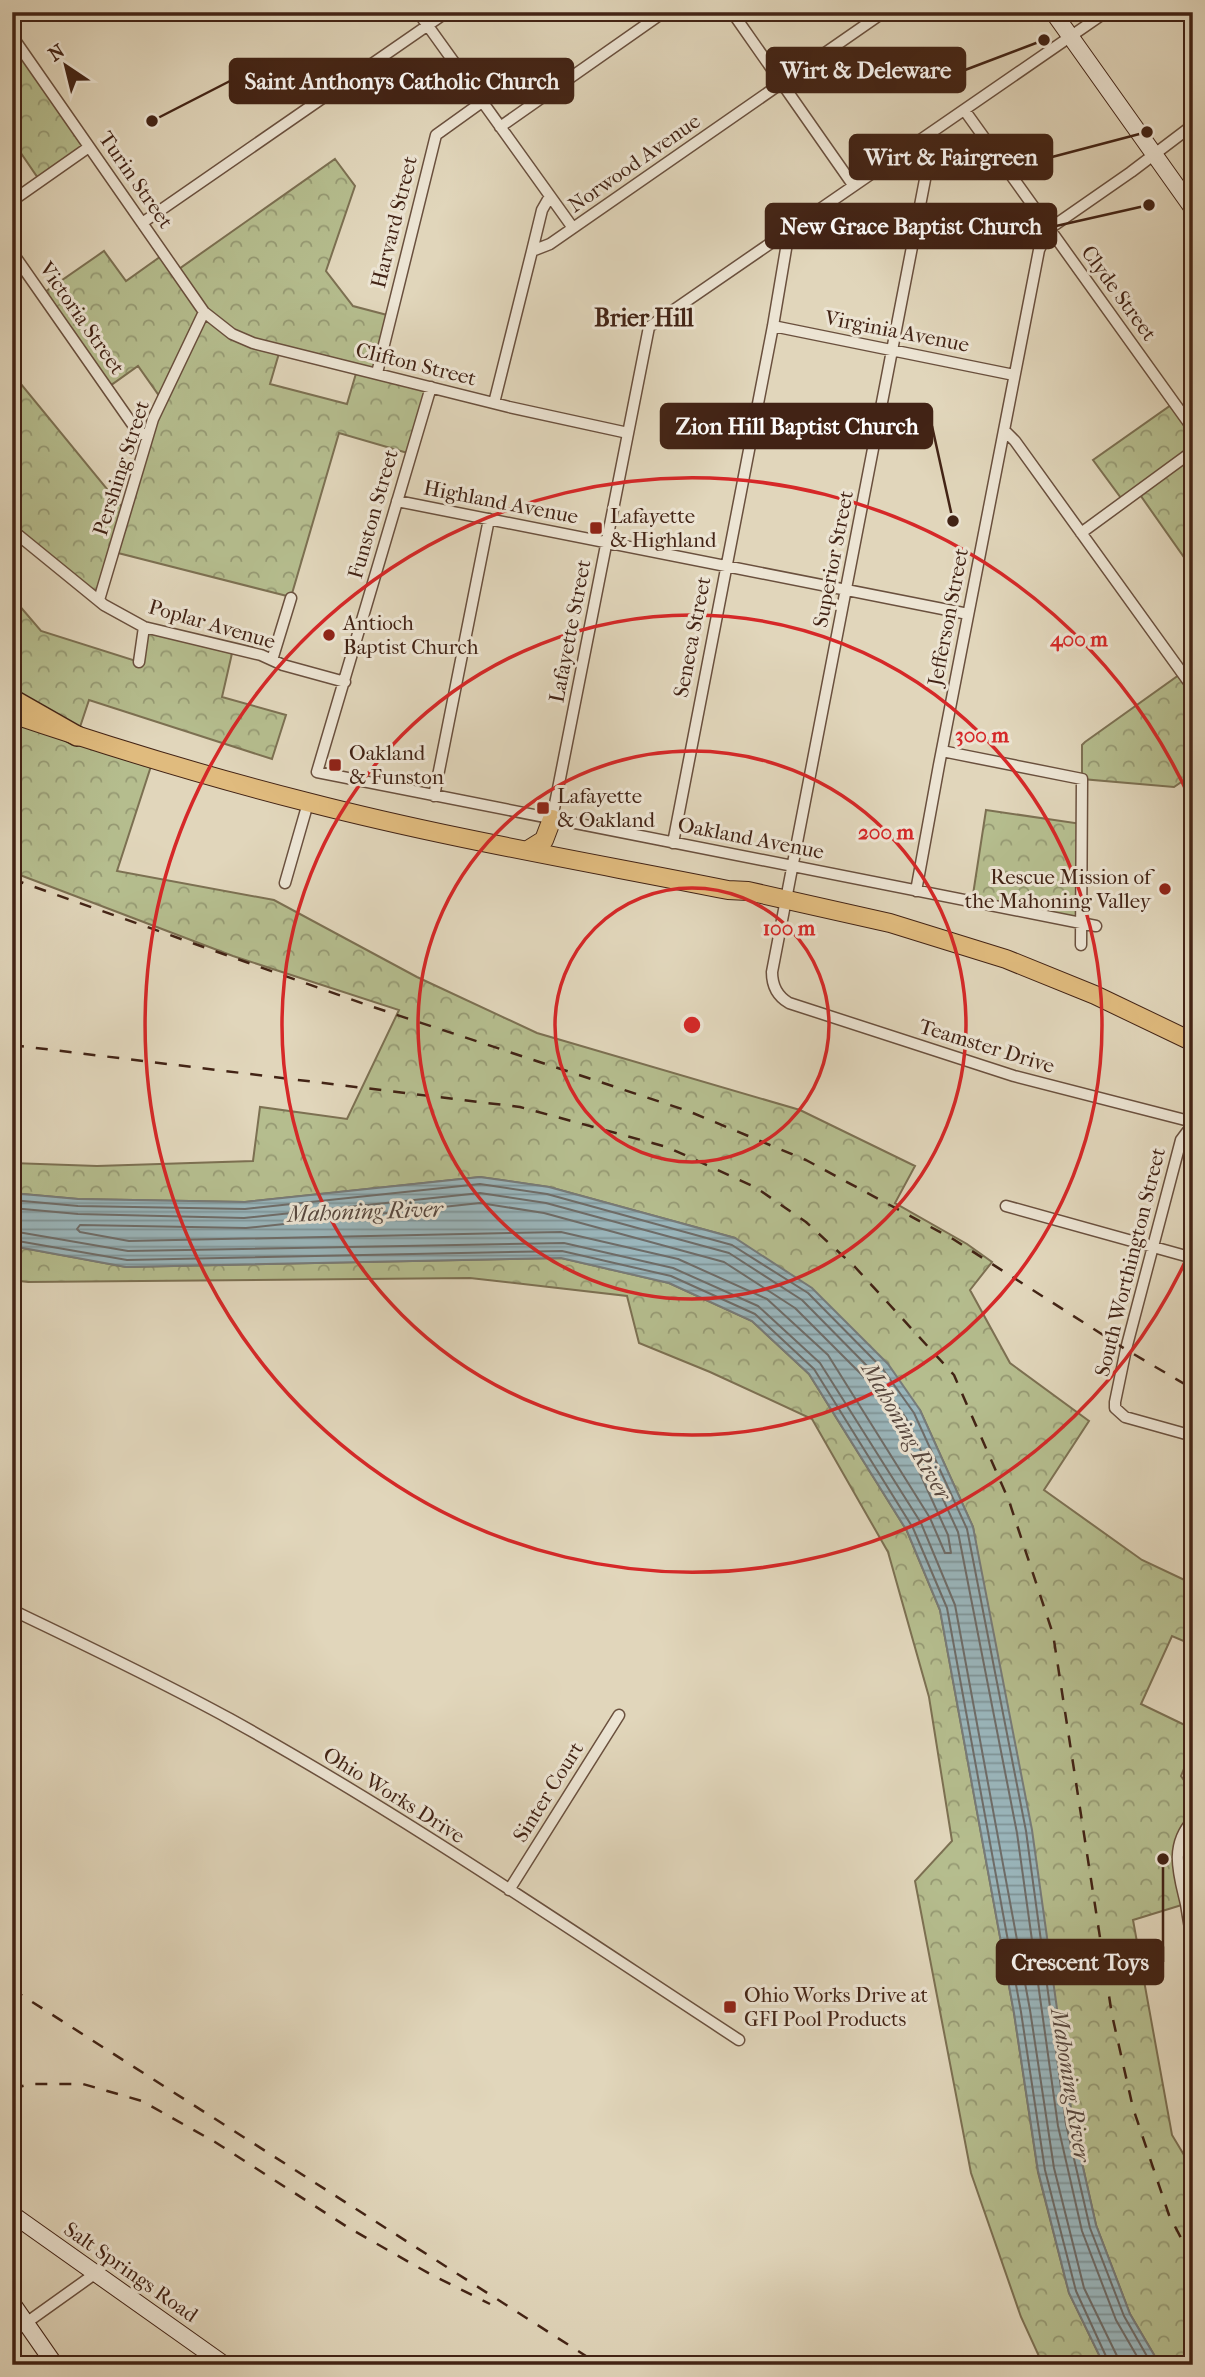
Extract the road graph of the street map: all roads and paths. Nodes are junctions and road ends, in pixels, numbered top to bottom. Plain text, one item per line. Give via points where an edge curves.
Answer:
1 (418, 12) edge
2 (447, 12) edge
3 (664, 12) edge
4 (732, 12) edge
5 (884, 12) edge
6 (1053, 12) edge
7 (1106, 12) edge
8 (427, 26) junction
9 (12, 36) edge
10 (1071, 37) junction
11 (782, 83) junction
12 (482, 102) junction
13 (965, 111) junction
14 (1193, 125) edge
15 (500, 127) junction
16 (931, 134) junction
17 (89, 146) junction
18 (1154, 154) junction
19 (853, 185) junction
20 (550, 196) junction
21 (12, 201) edge
22 (1193, 209) edge
23 (142, 223) junction
24 (573, 228) junction
25 (1049, 229) junction
26 (786, 232) junction
27 (532, 251) junction
28 (12, 252) edge
29 (204, 312) junction
30 (772, 326) junction
31 (893, 349) junction
32 (377, 373) junction
33 (1014, 375) junction
34 (431, 387) junction
35 (494, 402) junction
36 (1193, 429) edge
37 (1004, 431) junction
38 (628, 433) junction
39 (147, 437) junction
40 (1193, 452) edge
41 (397, 501) junction
42 (489, 519) junction
43 (12, 530) edge
44 (1081, 533) junction
45 (607, 543) junction
46 (726, 566) junction
47 (846, 590) junction
48 (291, 598) dead end
49 (99, 600) junction
50 (968, 614) junction
51 (144, 627) junction
52 (272, 660) junction
53 (139, 662) dead end
54 (345, 682) junction
55 (1193, 688) edge
56 (12, 699) edge
57 (12, 714) edge
58 (77, 736) junction
59 (942, 751) junction
60 (317, 772) joint
61 (434, 796) junction
62 (309, 803) junction
63 (552, 819) junction
64 (673, 843) junction
65 (528, 850) junction
66 (793, 866) junction
67 (285, 883) dead end
68 (916, 891) junction
69 (787, 900) junction
70 (1082, 923) junction
71 (1096, 926) dead end
72 (1081, 945) dead end
73 (776, 991) joint
74 (1193, 1042) edge
75 (1193, 1123) edge
76 (1006, 1206) dead end
77 (1154, 1247) junction
78 (1193, 1258) edge
79 (1193, 1436) edge
80 (12, 1610) edge
81 (620, 1715) dead end
82 (1193, 1821) edge
83 (509, 1890) junction
84 (1193, 1943) edge
85 (740, 2040) dead end
86 (12, 2214) edge
87 (96, 2273) junction
88 (12, 2303) edge
89 (26, 2323) junction
90 (12, 2333) edge
91 (221, 2364) edge
92 (55, 2365) edge

1 - 8 street
2 - 8 street
3 - 15 street
4 - 11 street
5 - 11 street, Norwood Avenue
6 - 10 street
7 - 10 street
8 - 12 street
8 - 23 street
9 - 17 street, Turin Street
10 - 13 street
10 - 18 street
11 - 19 street
11 - 24 street, Norwood Avenue
12 - 15 street
12 - 32 street, Harvard Street via 436,135
13 - 16 street
13 - 25 street, Clyde Street
14 - 18 street
15 - 20 street
16 - 19 street
16 - 31 street, Superior Street
17 - 21 street
17 - 23 street, Turin Street
18 - 22 street
18 - 25 street
19 - 26 street
20 - 24 street
20 - 27 street via 542,209
23 - 29 street, Turin Street
24 - 27 street, Norwood Avenue
25 - 33 street, Jefferson Street via 1039,250
25 - 36 street, Clyde Street
26 - 30 street, Seneca Street
26 - 38 street, Lafayette Street via 649,327
27 - 35 street
28 - 39 street, Victoria Street via 135,428
29 - 32 street, Clifton Street via 243,339
29 - 39 street, Pershing Street
30 - 31 street, Virginia Avenue
30 - 46 street, Seneca Street
31 - 33 street, Virginia Avenue
31 - 47 street, Superior Street
32 - 34 street, Clifton Street
33 - 37 street, Jefferson Street
34 - 35 street, Clifton Street
34 - 41 street, Funston Street
35 - 38 street, Clifton Street
37 - 44 street
37 - 50 street, Jefferson Street
38 - 45 street, Lafayette Street
39 - 49 street, Pershing Street
40 - 44 street
41 - 42 street, Highland Avenue
41 - 54 street, Funston Street
42 - 45 street, Highland Avenue
42 - 61 street
43 - 49 street, Poplar Avenue
44 - 55 street
45 - 46 street, Highland Avenue
45 - 63 street, Lafayette Street
46 - 47 street, Highland Avenue
46 - 64 street, Seneca Street
47 - 50 street, Highland Avenue
47 - 66 street, Superior Street
48 - 52 street
49 - 51 street, Poplar Avenue
50 - 59 street, Jefferson Street
51 - 52 street, Poplar Avenue
51 - 53 street
52 - 54 street, Poplar Avenue
54 - 60 street, Funston Street
56 - 58 highway
57 - 58 main road
58 - 62 main road
59 - 68 street, Jefferson Street
59 - 70 street via 1082,779
60 - 61 street, Oakland Avenue
61 - 63 street, Oakland Avenue
62 - 65 main road
62 - 67 street
63 - 64 street, Oakland Avenue
63 - 65 main road via 544,840
64 - 66 street, Oakland Avenue
65 - 69 main road
66 - 68 street, Oakland Avenue
66 - 69 street, Superior Street
68 - 70 street, Oakland Avenue
69 - 73 street, Superior Street via 772,972
69 - 74 main road via 920,931 1006,959
70 - 71 street, Oakland Avenue
70 - 72 street
73 - 75 street, Teamster Drive via 789,1003 940,1052
75 - 77 street, South Worthington Street via 1181,1140
76 - 77 street
77 - 78 street
77 - 79 street, South Worthington Street via 1115,1402 1118,1413 1125,1417
80 - 83 street, Ohio Works Drive via 229,1718
81 - 83 street, Sinter Court
82 - 84 street via 1178,1846 1178,1872
83 - 85 street, Ohio Works Drive
86 - 87 street, Salt Springs Road
87 - 89 street
87 - 91 street, Salt Springs Road
88 - 89 street
89 - 90 street
89 - 92 street

